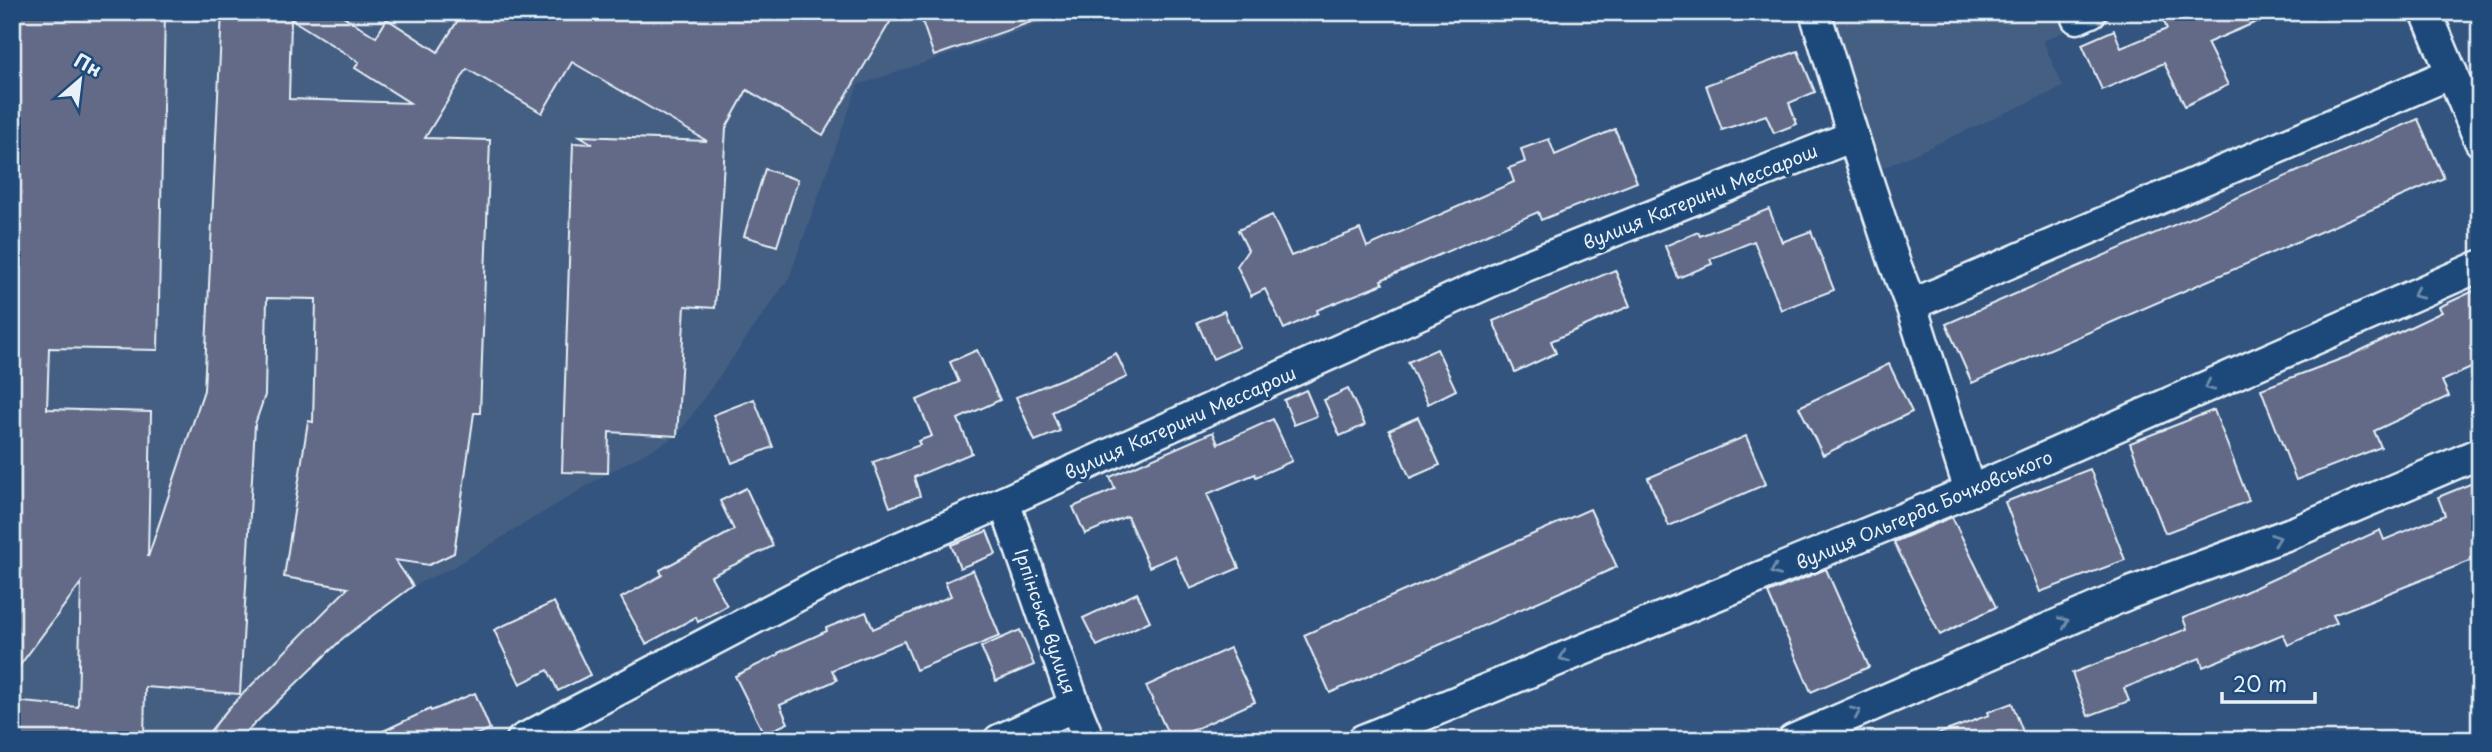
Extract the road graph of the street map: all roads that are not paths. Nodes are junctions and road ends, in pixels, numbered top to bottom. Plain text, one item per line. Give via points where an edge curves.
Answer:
1 (1815, 12) edge
2 (2426, 12) edge
3 (2452, 73) junction
4 (1853, 136) junction
5 (2480, 141) edge
6 (2480, 266) edge
7 (1911, 305) junction
8 (2480, 453) edge
9 (1970, 491) junction
10 (1004, 502) junction
11 (1075, 706) junction
12 (522, 740) edge
13 (999, 740) edge
14 (1089, 740) edge
15 (1363, 740) edge
16 (1793, 740) edge

1 - 4 street
2 - 3 street
3 - 5 street
3 - 7 street
4 - 7 street
4 - 10 street, вулиця Катерини Мессарош via 1518,269
6 -> 9 street, вулиця Ольгерда Бочковського
7 - 9 street
16 -> 8 street via 2130,593 2297,531
9 -> 15 street, вулиця Ольгерда Бочковського
10 - 11 street, Ірпінська вулиця
10 - 12 street, вулиця Катерини Мессарош via 839,574
11 - 13 street
11 - 14 street, Ірпінська вулиця

